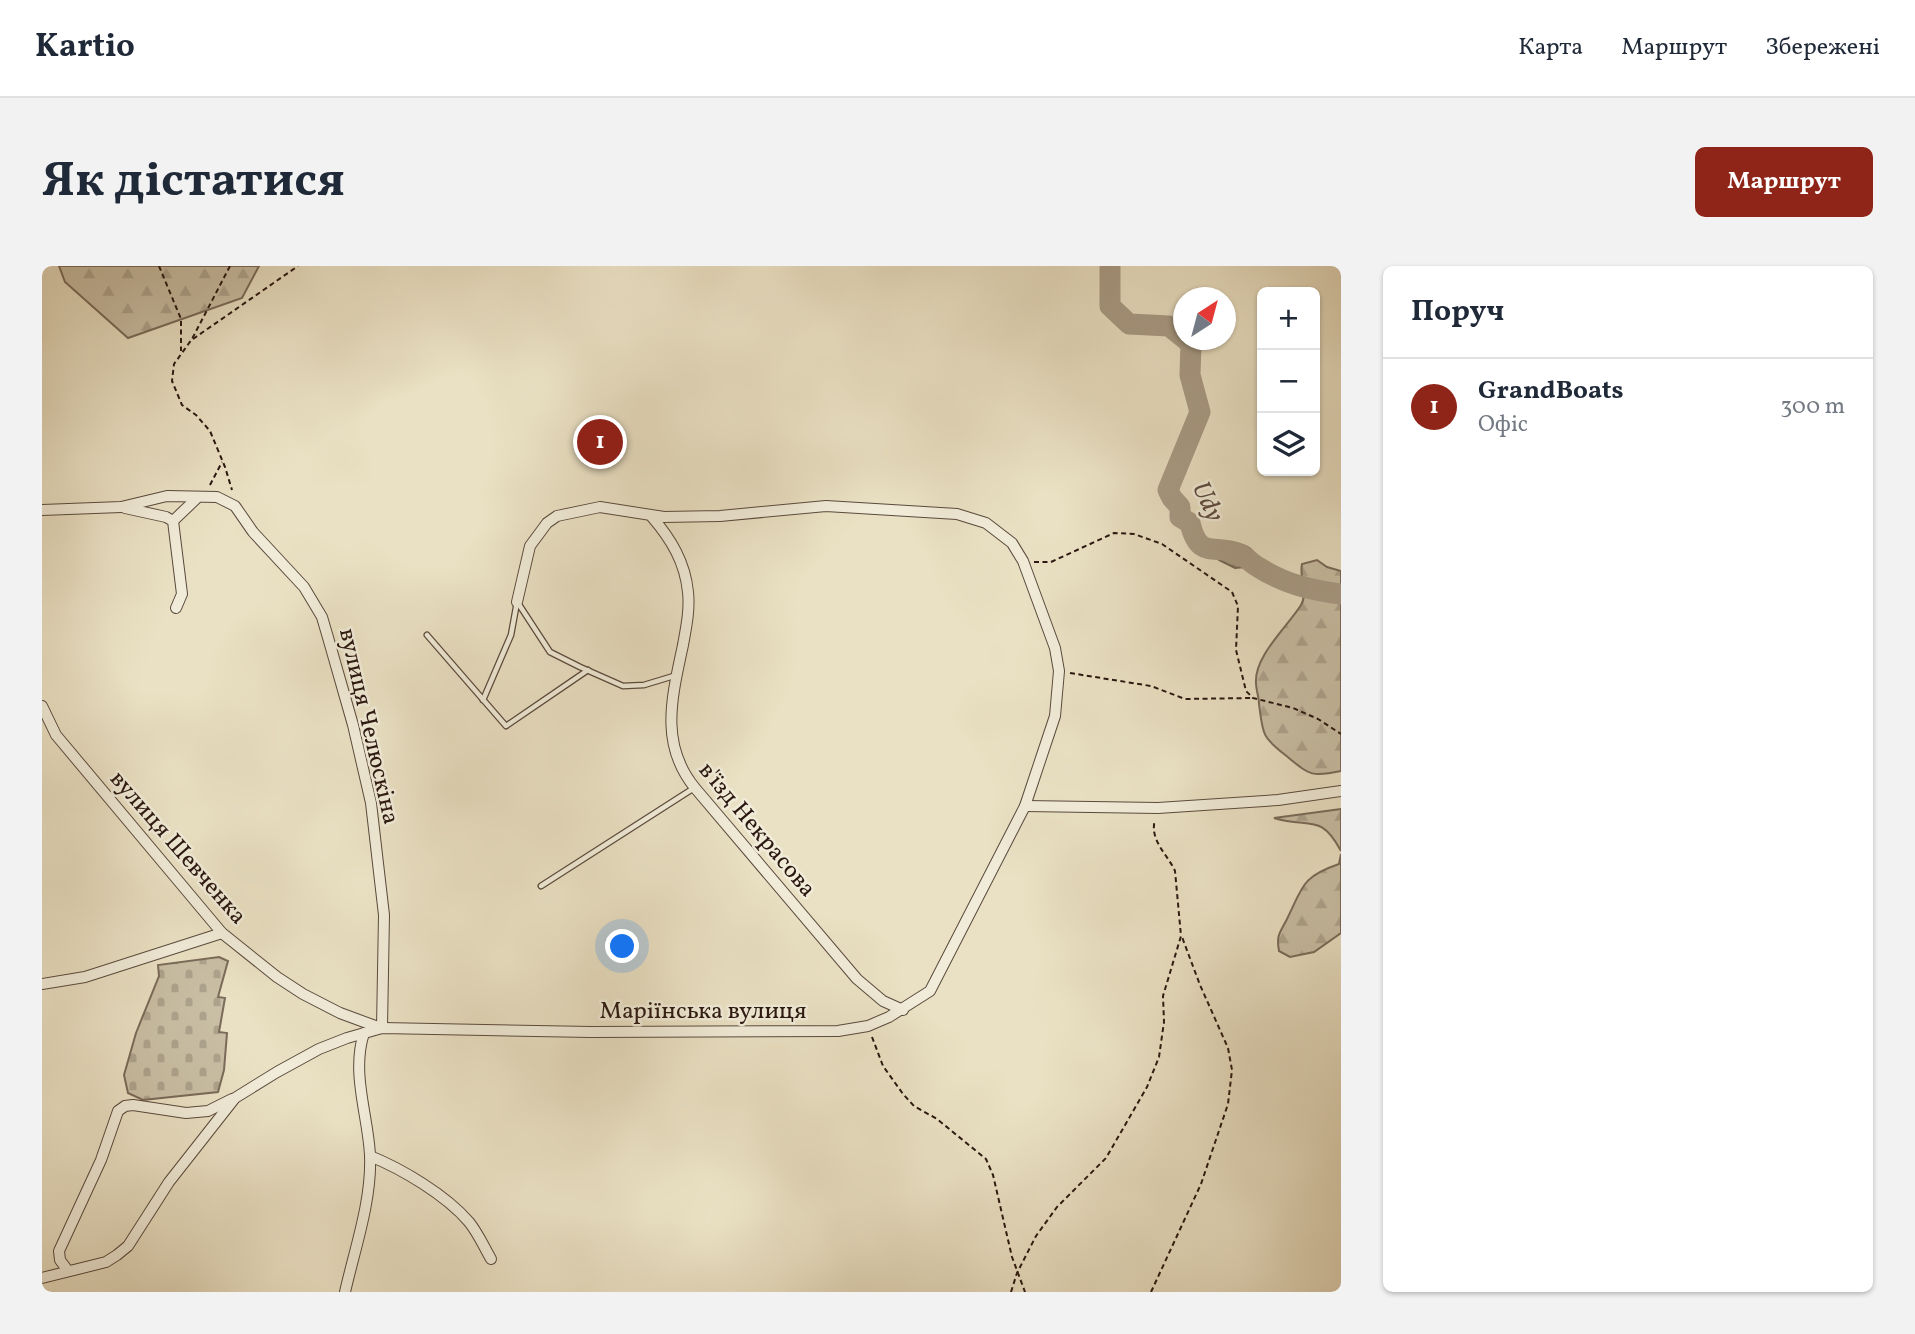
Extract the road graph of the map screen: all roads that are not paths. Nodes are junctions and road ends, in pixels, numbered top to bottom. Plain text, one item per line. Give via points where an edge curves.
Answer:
1 (197, 498) junction
2 (121, 507) junction
3 (42, 510) edge
4 (652, 517) junction
5 (173, 521) junction
6 (517, 602) junction
7 (176, 608) dead end
8 (427, 635) dead end
9 (588, 670) junction
10 (677, 675) junction
11 (483, 700) junction
12 (42, 706) edge
13 (695, 788) junction
14 (1341, 791) edge
15 (1025, 806) junction
16 (541, 886) dead end
17 (222, 933) junction
18 (42, 984) edge
19 (903, 1010) junction
20 (382, 1028) junction
21 (364, 1033) junction
22 (235, 1098) junction
23 (370, 1156) junction
24 (491, 1259) dead end
25 (68, 1271) junction
26 (42, 1278) edge
27 (345, 1292) edge

1 - 2 street via 167,496
1 - 5 street
1 - 20 street, вулиця Челюскіна via 217,498 236,506 253,532 304,587 321,617 371,803 384,915
2 - 3 street
2 - 5 street
4 - 6 street via 600,508 557,516 530,546
4 - 10 street, в'їзд Некрасова via 666,533 685,572 688,616
4 - 15 street, Маріїнська вулиця via 826,506 957,514 986,523 1004,535 1023,561 1059,671 1055,716
5 - 7 street via 182,594
6 - 9 lane via 550,652
6 - 11 lane via 511,635
8 - 11 lane
9 - 10 lane via 623,686
9 - 11 lane via 506,726
10 - 13 street, в'їзд Некрасова via 672,744 678,764
12 - 17 street, вулиця Шевченка via 56,735
13 - 16 lane
13 - 19 street, в'їзд Некрасова via 857,979 883,1001
14 - 15 street via 1158,808
15 - 19 street, Маріїнська вулиця via 930,991
17 - 18 street via 85,977
17 - 20 street, вулиця Шевченка via 303,994
19 - 20 street, Маріїнська вулиця via 868,1026 838,1031
20 - 21 street, Маріїнська вулиця
21 - 22 street, Маріїнська вулиця via 319,1049
21 - 23 street via 358,1066
22 - 25 street, Маріїнська вулиця via 169,1182 128,1246 106,1262
22 - 25 street via 208,1111 186,1113 133,1105 118,1111 101,1160 60,1247 60,1259
23 - 24 street via 405,1172 458,1212
23 - 27 street
25 - 26 street, Маріїнська вулиця

